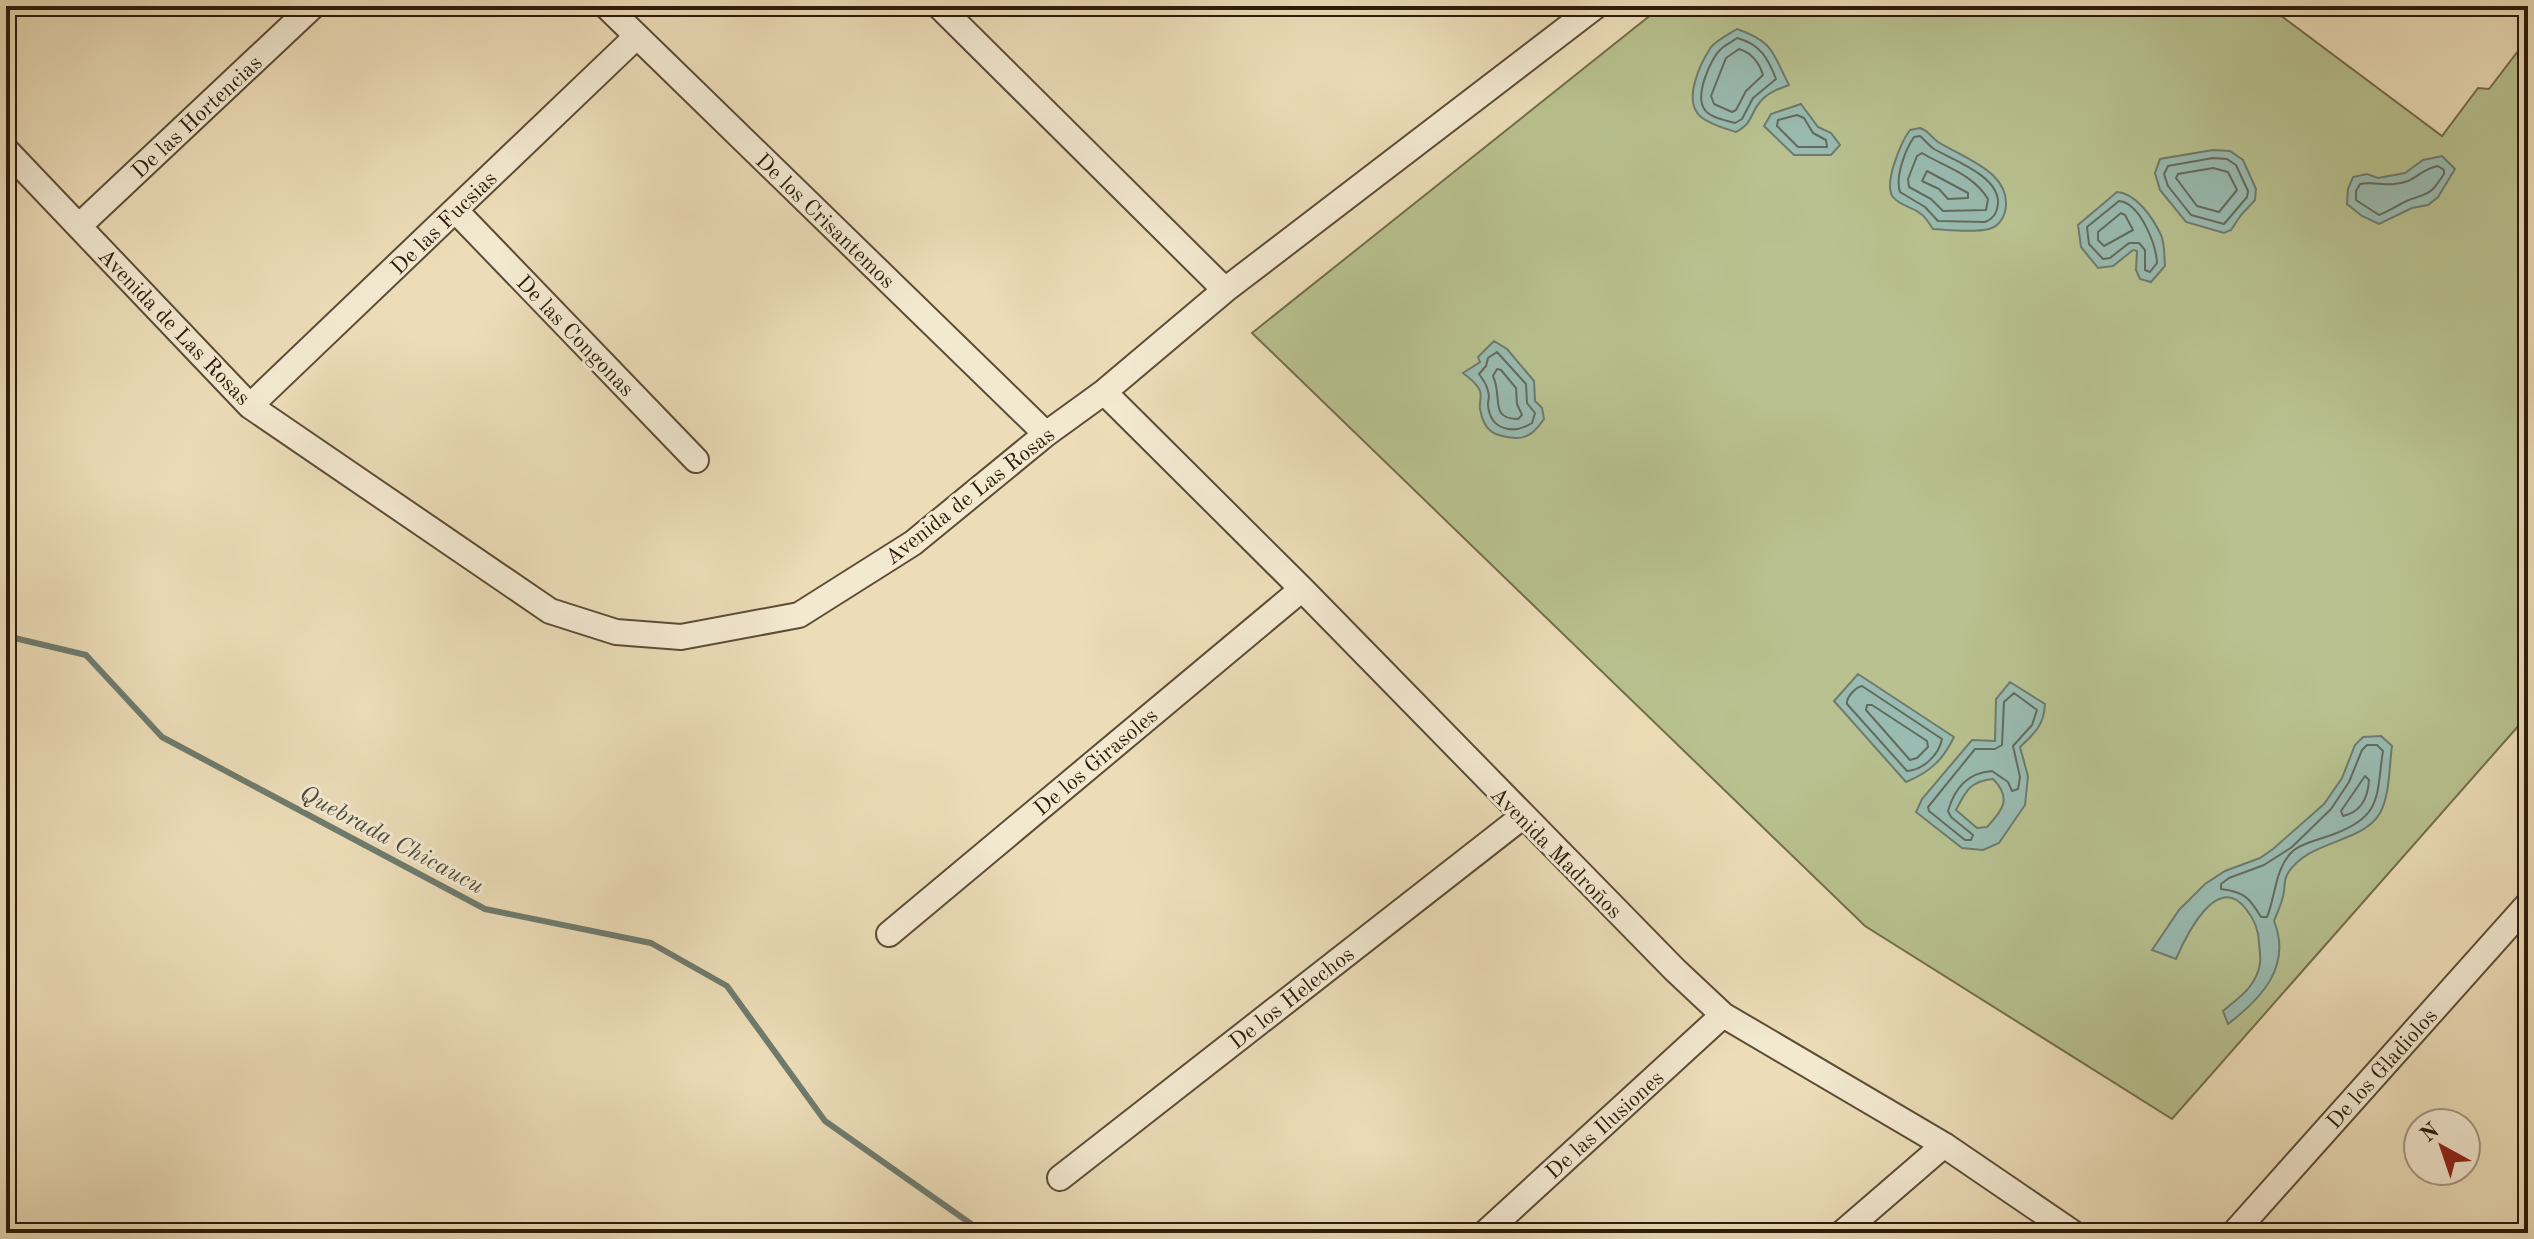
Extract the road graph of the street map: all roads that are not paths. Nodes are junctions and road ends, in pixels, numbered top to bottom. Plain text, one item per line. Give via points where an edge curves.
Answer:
1 (313, 6) edge
2 (606, 6) edge
3 (939, 6) edge
4 (1596, 6) edge
5 (636, 37) junction
6 (6, 150) edge
7 (456, 211) junction
8 (79, 226) junction
9 (1225, 290) junction
10 (1104, 392) junction
11 (250, 406) junction
12 (1046, 434) junction
13 (696, 460) dead end
14 (1302, 589) junction
15 (1522, 817) junction
16 (2528, 904) edge
17 (889, 934) dead end
18 (1723, 1015) junction
19 (1944, 1145) junction
20 (1060, 1178) dead end
21 (1485, 1233) edge
22 (1842, 1233) edge
23 (2073, 1233) edge
24 (2234, 1233) edge

1 - 8 street, De las Hortencias
2 - 5 street, De los Crisantemos
3 - 9 street
4 - 9 street, Avenida de Las Rosas
5 - 7 street, De las Fucsias
5 - 12 street, De los Crisantemos
6 - 8 street, Avenida de Las Rosas
7 - 11 street, De las Fucsias
7 - 13 street, De las Congonas
8 - 11 street, Avenida de Las Rosas
9 - 10 street, Avenida de Las Rosas
10 - 12 street, Avenida de Las Rosas
10 - 14 street, Avenida Madroños
11 - 12 street, Avenida de Las Rosas via 550,611 616,632 681,637 799,615 913,543
14 - 15 street, Avenida Madroños
14 - 17 street, De los Girasoles
15 - 18 street, Avenida Madroños
15 - 20 street, De los Helechos
16 - 24 street, De los Gladiolos
18 - 19 street, Avenida Madroños
18 - 21 street, De las Ilusiones
19 - 22 street
19 - 23 street, Avenida Madroños

